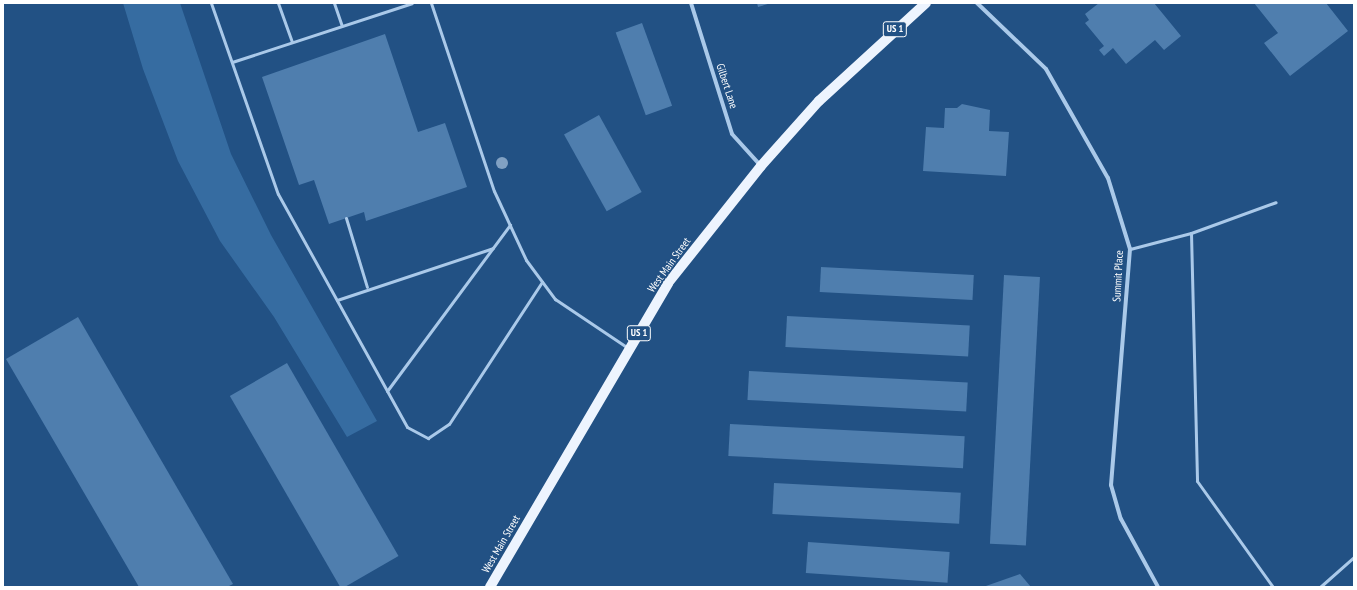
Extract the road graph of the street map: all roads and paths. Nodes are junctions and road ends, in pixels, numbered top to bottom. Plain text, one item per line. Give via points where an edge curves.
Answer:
1 (211, 3) edge
2 (278, 3) edge
3 (334, 3) edge
4 (412, 3) edge
5 (431, 3) edge
6 (691, 3) edge
7 (926, 3) edge
8 (978, 3) edge
9 (402, 4) edge
10 (342, 26) junction
11 (292, 42) junction
12 (232, 62) junction
13 (761, 166) junction
14 (1276, 202) dead end
15 (346, 218) dead end
16 (510, 225) junction
17 (1191, 233) junction
18 (493, 248) junction
19 (1130, 249) junction
20 (542, 282) junction
21 (367, 287) junction
22 (337, 300) junction
23 (629, 349) junction
24 (387, 391) junction
25 (1354, 557) edge
26 (490, 587) edge
27 (1158, 587) edge
28 (1274, 587) edge
29 (1320, 587) edge

1 - 12 lane
2 - 11 lane
3 - 10 lane
4 - 9 lane
5 - 16 lane via 494,191
6 - 13 street, Gilbert Lane via 732,134
7 - 13 main road, West Main Street / US 1 via 865,56
8 - 19 street, Summit Place via 1046,69 1108,178
9 - 10 lane
10 - 11 lane
11 - 12 lane
12 - 22 lane via 278,194
13 - 23 main road, West Main Street / US 1 via 668,283
14 - 17 lane
15 - 21 lane
16 - 18 lane
16 - 20 lane via 526,260
17 - 19 lane
17 - 28 lane via 1197,481
18 - 21 lane
18 - 24 lane
19 - 27 street, Summit Place via 1111,485 1121,519
20 - 23 lane via 554,299
20 - 24 lane via 449,424 439,434 428,438 407,426
21 - 22 lane
22 - 24 lane
23 - 26 main road, West Main Street / US 1
25 - 29 lane

